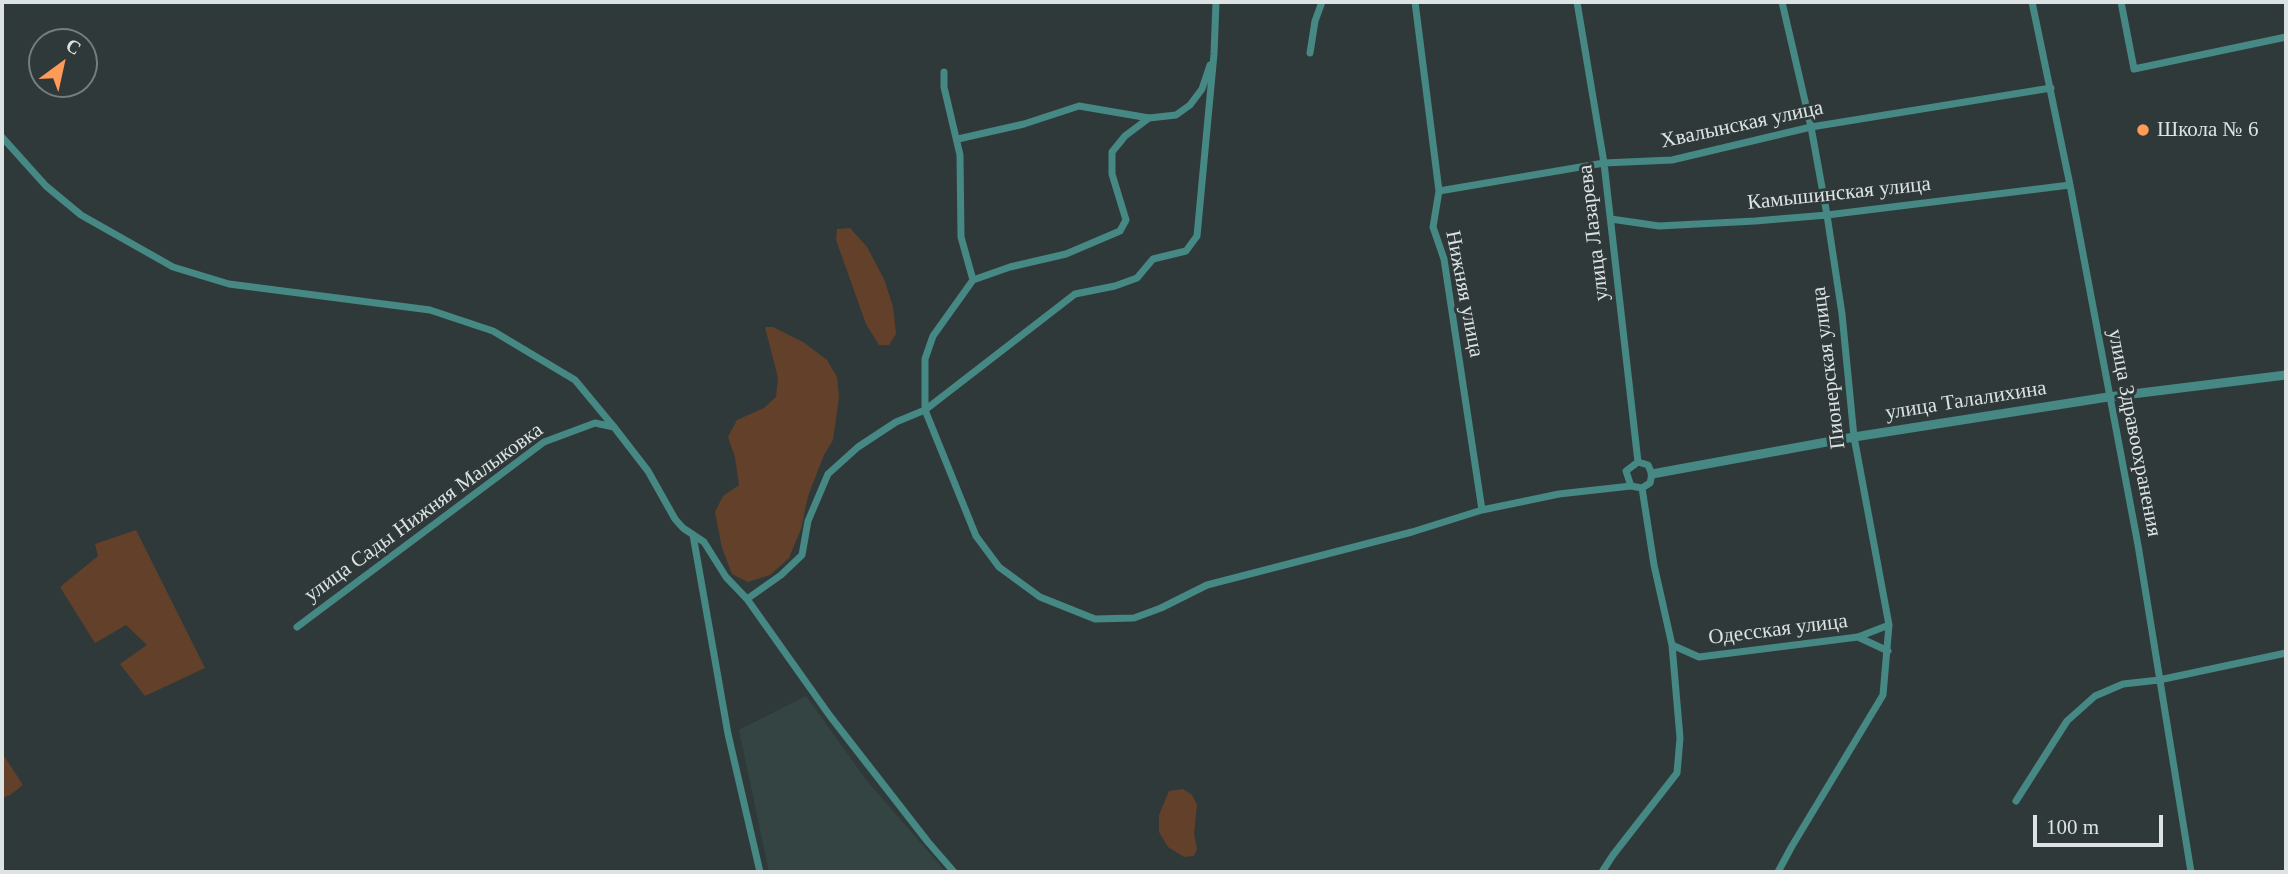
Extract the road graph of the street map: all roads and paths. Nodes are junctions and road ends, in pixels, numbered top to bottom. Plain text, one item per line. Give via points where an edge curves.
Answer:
1 (1216, 2) edge
2 (1322, 2) edge
3 (1415, 2) edge
4 (1577, 2) edge
5 (1782, 2) edge
6 (2032, 2) edge
7 (2121, 2) edge
8 (2286, 37) edge
9 (1310, 53) dead end
10 (1214, 54) junction
11 (944, 72) dead end
12 (2051, 88) junction
13 (1149, 118) junction
14 (1811, 127) junction
15 (2, 137) edge
16 (958, 139) junction
17 (1604, 163) junction
18 (2070, 185) junction
19 (1439, 191) junction
20 (1827, 215) junction
21 (1611, 219) junction
22 (972, 280) junction
23 (2286, 374) edge
24 (2108, 397) junction
25 (925, 410) junction
26 (614, 426) junction
27 (1854, 436) junction
28 (1638, 462) junction
29 (1652, 474) junction
30 (1631, 486) junction
31 (1642, 488) junction
32 (1482, 510) junction
33 (693, 535) junction
34 (747, 599) junction
35 (1889, 625) junction
36 (297, 627) dead end
37 (1858, 637) junction
38 (1672, 645) junction
39 (1888, 651) junction
40 (2286, 653) edge
41 (2159, 680) junction
42 (2016, 800) dead end
43 (760, 872) edge
44 (954, 872) edge
45 (1602, 872) edge
46 (1779, 872) edge
47 (2191, 872) edge

1 - 10 street
2 - 9 street
3 - 19 street, Нижняя улица
4 - 17 street, улица Лазарева
5 - 14 street, Пионерская улица
6 - 12 street, улица Здравоохранения
7 - 8 street via 2134,69
10 - 13 street via 1202,89 1190,105 1176,115
10 - 25 street via 1197,236 1186,251 1153,259 1137,278 1075,294
11 - 16 street
12 - 14 street, Хвалынская улица
12 - 18 street, улица Здравоохранения
13 - 16 street via 1079,106
13 - 22 street via 1112,152 1112,174 1126,220 1120,231 1066,254
14 - 17 street, Хвалынская улица via 1672,160
14 - 20 street, Пионерская улица
15 - 26 street via 46,186 81,215 173,267 229,284 430,310 493,331 575,380
16 - 22 street via 961,237
17 - 19 street, Хвалынская улица
17 - 21 street, улица Лазарева
18 - 20 street, Камышинская улица
18 - 24 street, улица Здравоохранения
19 - 32 street, Нижняя улица via 1433,227 1444,259
20 - 21 street, Камышинская улица via 1659,226
20 - 27 street, Пионерская улица
21 - 28 street, улица Лазарева
22 - 25 street via 933,336 925,359
23 - 24 street, улица Талалихина
24 - 27 street, улица Талалихина
24 - 41 street, улица Здравоохранения
25 - 32 street via 976,536 999,567 1040,597 1095,619 1134,618 1208,585
25 - 34 street via 896,422 858,447 828,474 807,521 802,555
26 - 33 street via 648,471 675,519
26 - 36 street, улица Сады Нижняя Малыковка via 596,423 544,442
27 - 29 street, улица Талалихина
27 - 35 street, Пионерская улица
28 - 29 street via 1647,465
28 - 30 street via 1626,471
29 - 31 street via 1650,483
30 - 31 street
30 - 32 street via 1559,494
31 - 38 street
33 - 34 street via 704,542 726,578
33 - 43 street via 728,734
34 - 44 street via 830,716
35 - 37 street, Одесская улица
35 - 39 street, Пионерская улица
37 - 38 street, Одесская улица via 1699,657
37 - 39 street
38 - 45 street via 1680,738 1678,773
39 - 46 street, Пионерская улица via 1883,695
40 - 41 street
41 - 42 street via 2123,684 2095,696 2067,721
41 - 47 street, улица Здравоохранения

